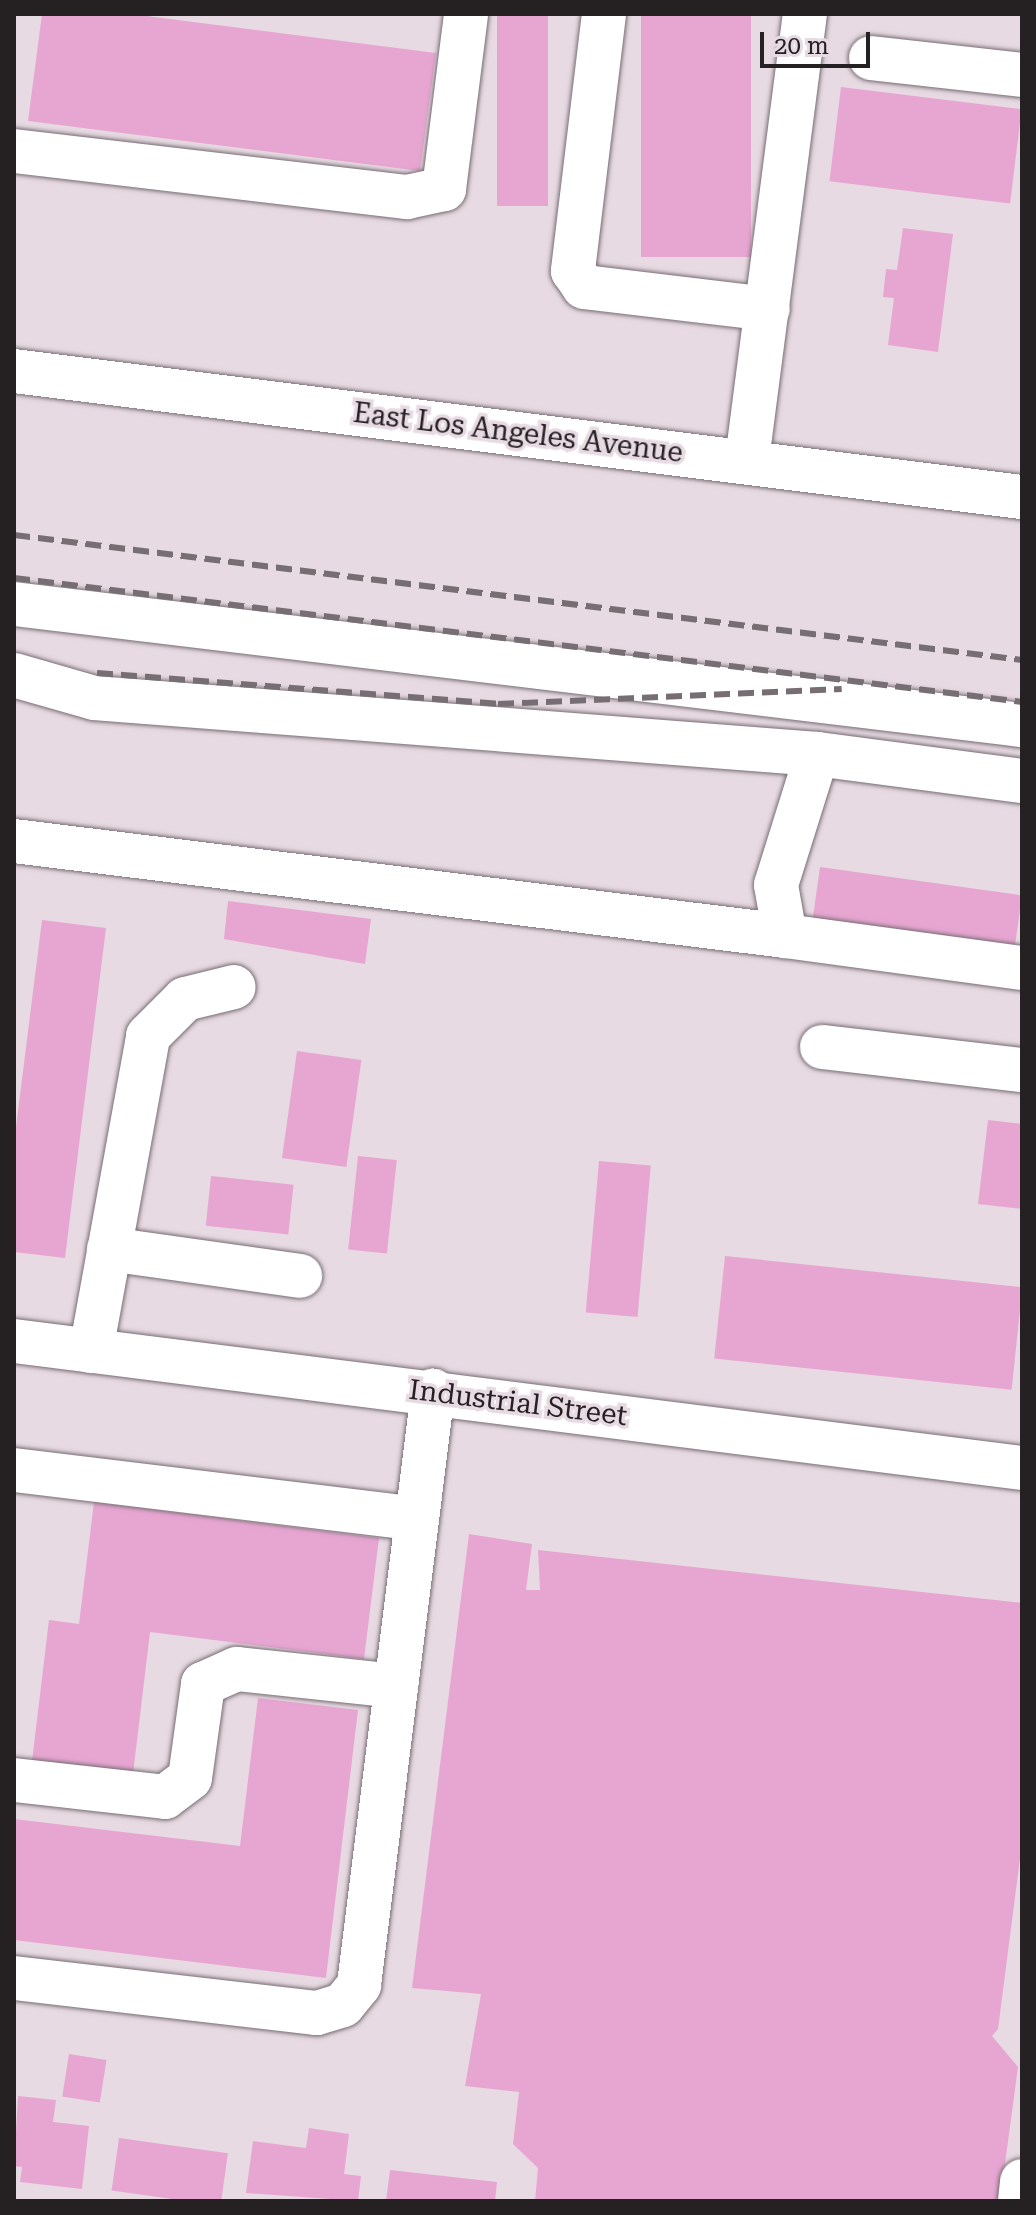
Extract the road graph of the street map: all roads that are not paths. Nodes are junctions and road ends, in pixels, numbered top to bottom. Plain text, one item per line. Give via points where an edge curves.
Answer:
1 (466, 14) edge
2 (604, 14) edge
3 (805, 14) edge
4 (871, 58) dead end
5 (1022, 75) edge
6 (14, 151) edge
7 (768, 309) junction
8 (14, 371) edge
9 (747, 460) junction
10 (1022, 497) edge
11 (14, 604) edge
12 (14, 675) edge
13 (1022, 725) edge
14 (817, 754) junction
15 (1022, 781) edge
16 (14, 841) edge
17 (785, 936) junction
18 (1022, 968) edge
19 (234, 987) dead end
20 (822, 1047) dead end
21 (1022, 1070) edge
22 (109, 1249) junction
23 (300, 1276) dead end
24 (14, 1341) edge
25 (91, 1351) junction
26 (433, 1391) junction
27 (1022, 1468) edge
28 (14, 1470) edge
29 (417, 1519) junction
30 (396, 1686) junction
31 (14, 1780) edge
32 (14, 1978) edge
33 (1022, 2181) edge
34 (1020, 2201) edge

1 - 6 main road via 444,189 407,197
2 - 7 main road via 573,271 584,287
3 - 7 main road
4 - 5 main road
7 - 9 main road
8 - 9 main road, East Los Angeles Avenue
9 - 10 main road, East Los Angeles Avenue
11 - 13 main road
12 - 14 main road via 94,698
14 - 15 main road
14 - 17 main road via 776,885
16 - 17 main road
17 - 18 main road
19 - 22 main road via 185,999 148,1036
20 - 21 main road
22 - 23 main road
22 - 25 main road
24 - 25 main road, Industrial Street
25 - 26 main road, Industrial Street
26 - 27 main road, Industrial Street
26 - 29 main road
28 - 29 main road
29 - 30 main road
30 - 31 main road via 237,1669 203,1684 190,1778 165,1797
30 - 32 main road via 359,1985 343,2005 317,2013
33 - 34 main road

